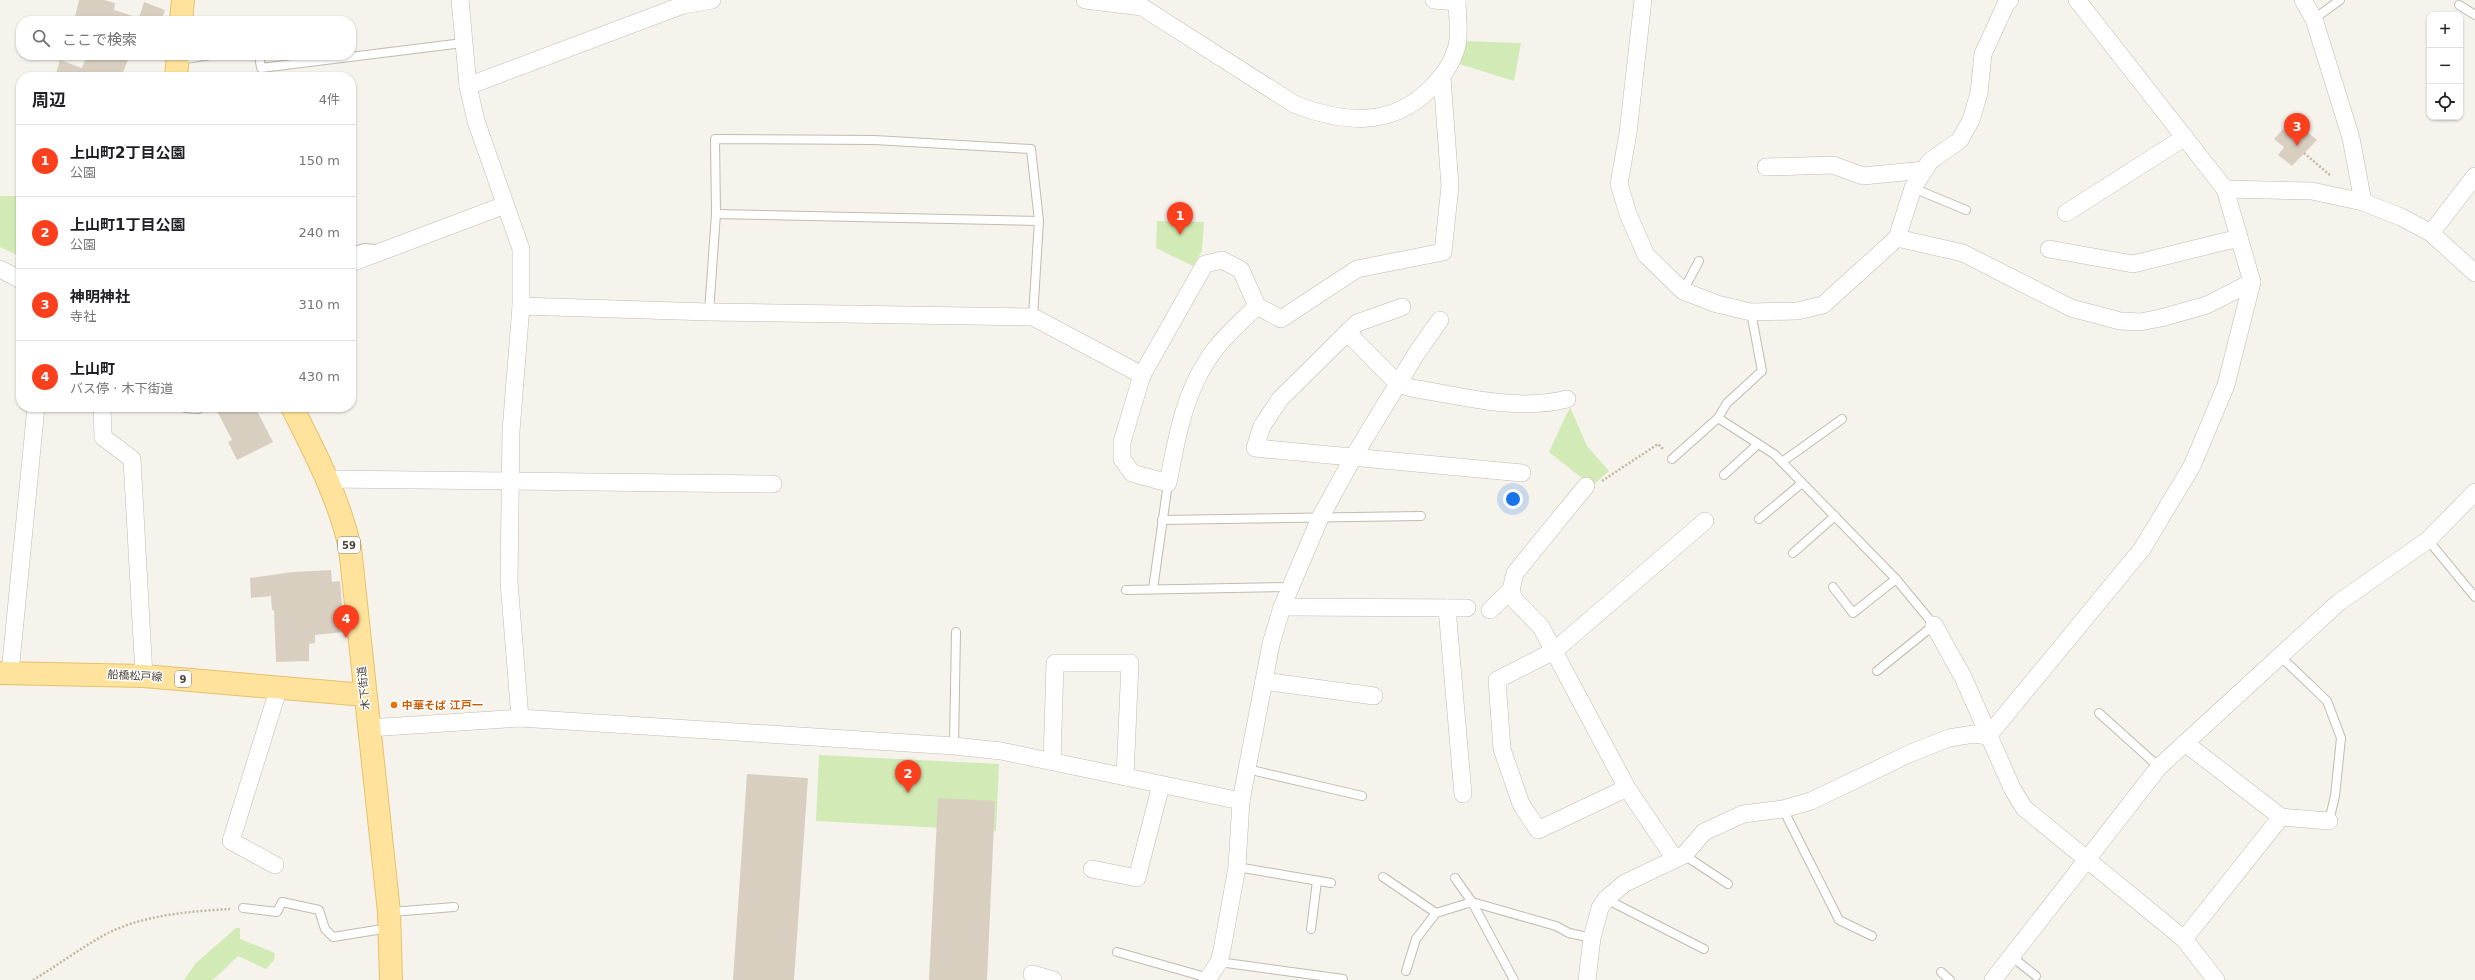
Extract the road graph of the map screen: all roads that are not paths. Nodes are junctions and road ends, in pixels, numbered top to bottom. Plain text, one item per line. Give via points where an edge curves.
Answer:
1 (183, 0) edge
2 (460, 0) edge
3 (712, 0) edge
4 (1094, 0) edge
5 (1434, 0) edge
6 (1643, 0) edge
7 (2010, 0) edge
8 (2076, 0) edge
9 (2303, 0) edge
10 (2340, 0) edge
11 (1457, 1) edge
12 (2459, 4) dead end
13 (2475, 15) edge
14 (181, 16) edge
15 (2314, 19) junction
16 (463, 42) junction
17 (356, 56) edge
18 (192, 60) edge
19 (260, 60) edge
20 (323, 60) edge
21 (177, 64) edge
22 (1442, 77) junction
23 (468, 86) junction
24 (2185, 137) junction
25 (1766, 167) dead end
26 (1925, 170) junction
27 (2473, 183) edge
28 (1912, 188) junction
29 (2225, 190) junction
30 (2363, 202) junction
31 (505, 205) junction
32 (1966, 210) dead end
33 (2066, 213) dead end
34 (716, 214) junction
35 (1039, 221) junction
36 (2431, 233) junction
37 (1897, 238) junction
38 (2239, 238) junction
39 (2049, 249) dead end
40 (356, 250) edge
41 (384, 250) junction
42 (356, 261) edge
43 (1699, 261) dead end
44 (0, 269) edge
45 (2475, 273) edge
46 (16, 277) edge
47 (2252, 282) junction
48 (1683, 291) junction
49 (521, 306) junction
50 (1257, 306) junction
51 (1402, 306) dead end
52 (709, 312) junction
53 (1751, 312) junction
54 (1033, 317) junction
55 (1440, 320) dead end
56 (1347, 332) junction
57 (1142, 376) junction
58 (1397, 383) junction
59 (1567, 399) dead end
60 (35, 412) edge
61 (102, 412) edge
62 (294, 412) edge
63 (1718, 418) junction
64 (1842, 419) dead end
65 (1758, 444) junction
66 (1354, 456) junction
67 (1672, 459) dead end
68 (1782, 462) junction
69 (1522, 473) dead end
70 (1724, 475) dead end
71 (328, 479) junction
72 (510, 481) junction
73 (1168, 483) junction
74 (1802, 483) junction
75 (773, 484) dead end
76 (1586, 486) road end
77 (2475, 492) edge
78 (1421, 516) dead end
79 (1835, 516) junction
80 (1320, 518) junction
81 (1759, 519) dead end
82 (1162, 520) junction
83 (1705, 521) dead end
84 (2428, 540) junction
85 (1793, 553) dead end
86 (1896, 578) junction
87 (1290, 587) junction
88 (1833, 587) dead end
89 (1153, 589) junction
90 (1126, 590) dead end
91 (1511, 590) junction
92 (2475, 597) edge
93 (1282, 607) junction
94 (1447, 608) junction
95 (1467, 608) dead end
96 (1490, 610) dead end
97 (1934, 625) junction
98 (956, 632) dead end
99 (1554, 651) junction
100 (2279, 655) junction
101 (1877, 671) dead end
102 (5, 673) edge
103 (144, 676) junction
104 (1264, 681) junction
105 (279, 687) junction
106 (364, 695) junction
107 (1374, 696) dead end
108 (2098, 713) dead end
109 (520, 718) junction
110 (369, 728) junction
111 (1988, 736) junction
112 (2185, 743) junction
113 (954, 746) junction
114 (1052, 761) junction
115 (2160, 767) junction
116 (1246, 769) junction
117 (1125, 777) junction
118 (1161, 785) junction
119 (1626, 788) junction
120 (1462, 794) dead end
121 (1362, 796) dead end
122 (1241, 801) junction
123 (1783, 809) junction
124 (2281, 817) junction
125 (2329, 821) joint
126 (1679, 857) junction
127 (2087, 857) junction
128 (275, 865) dead end
129 (1236, 867) junction
130 (1092, 869) dead end
131 (1383, 877) dead end
132 (1455, 878) dead end
133 (1317, 881) junction
134 (1331, 883) dead end
135 (1728, 884) dead end
136 (1606, 899) junction
137 (1472, 902) junction
138 (454, 907) dead end
139 (243, 908) road end
140 (1436, 913) junction
141 (389, 920) junction
142 (1311, 930) dead end
143 (1872, 936) dead end
144 (1592, 938) junction
145 (2184, 939) junction
146 (1704, 949) dead end
147 (1117, 952) dead end
148 (2011, 956) junction
149 (1219, 962) junction
150 (1406, 971) dead end
151 (1941, 972) dead end
152 (1032, 974) dead end
153 (2036, 976) dead end
154 (1208, 979) edge
155 (1343, 979) edge
156 (390, 980) edge
157 (1053, 980) edge
158 (1514, 980) edge
159 (1587, 980) edge
160 (1950, 980) edge
161 (1993, 980) edge
162 (2216, 980) edge

1 - 14 main road
2 - 16 street
3 - 23 street via 676,8
4 - 22 street via 1142,7 1294,104 1312,112 1346,119 1398,112 1421,98
5 - 11 street
6 - 48 street via 1628,133 1619,184 1628,214 1646,255
7 - 26 street via 1983,54 1979,92 1971,120 1960,140 1930,161
8 - 24 street
9 - 15 street
10 - 15 lane
11 - 22 street via 1457,44
12 - 13 lane
15 - 30 street via 2351,138
16 - 17 lane
16 - 23 street
18 - 21 lane
19 - 20 lane via 261,68
22 - 50 street via 1450,186 1443,252 1357,269 1281,319
23 - 31 street via 476,121
24 - 29 street
24 - 33 street
25 - 26 street via 1833,165 1863,176
26 - 28 street
27 - 36 street
28 - 32 lane
28 - 37 street
29 - 30 street via 2312,191
29 - 38 street
30 - 36 street
31 - 41 street
31 - 49 street via 520,249
34 - 35 lane
34 - 35 lane via 715,139 874,140 1031,149
34 - 52 lane
35 - 54 lane
36 - 45 street
37 - 47 street via 1963,253 2071,308 2120,321 2140,322 2208,305
37 - 53 street via 1823,305 1797,311
38 - 39 street via 2133,264
38 - 47 street
40 - 41 lane via 364,248
41 - 42 street
43 - 48 lane
44 - 46 street
47 - 111 street via 2226,385 2192,466 2142,549
48 - 53 street via 1717,304
49 - 52 street
49 - 72 street via 511,431
50 - 57 street via 1241,270 1222,260 1205,264
50 - 73 street via 1216,348 1193,385 1179,425
51 - 56 street via 1357,323
52 - 54 street
53 - 63 lane via 1762,371 1727,403
54 - 57 street
55 - 58 street
56 - 58 street
56 - 66 street via 1280,399 1262,426 1255,448
57 - 73 street via 1122,442 1122,459 1132,473
58 - 59 street via 1411,388 1523,404 1545,405
58 - 66 street
60 - 102 street
61 - 103 street via 103,437 132,460
62 - 71 main road, 木下街道 / 59
63 - 65 lane
63 - 67 lane
64 - 68 lane
65 - 68 lane
65 - 70 lane
66 - 69 street
66 - 80 street
68 - 74 lane
71 - 72 street
71 - 106 main road, 木下街道 / 59 via 350,548
72 - 75 street
72 - 109 street via 509,582
73 - 82 lane
74 - 79 lane
74 - 81 lane
76 - 91 street via 1515,573
77 - 84 street
78 - 80 lane
79 - 85 lane
79 - 86 lane
80 - 82 lane
80 - 87 street
82 - 89 lane
83 - 99 street
84 - 92 lane
84 - 100 street via 2338,603
86 - 88 lane via 1853,613
86 - 97 lane
87 - 89 lane
87 - 93 street
89 - 90 lane
91 - 96 street
91 - 99 street via 1514,599 1541,627
93 - 94 street
93 - 104 street
94 - 95 street
94 - 120 street
97 - 101 lane
97 - 111 street via 1963,677
98 - 113 lane
99 - 119 street
99 - 119 street via 1497,680 1502,749 1522,804 1538,830
100 - 112 street
100 - 125 lane via 2327,701 2342,738 2335,796
102 - 103 main road, 船橋松戸線 / 9
103 - 105 main road, 船橋松戸線 / 9
104 - 107 street
104 - 116 street
105 - 106 main road, 船橋松戸線 / 9
105 - 128 street via 231,842
106 - 110 main road, 木下街道
108 - 115 lane
109 - 110 street
109 - 113 street
110 - 141 main road, 木下街道
111 - 123 street via 1974,734 1949,738 1853,780 1833,792
111 - 127 street via 2024,808
112 - 115 street
112 - 124 street
113 - 114 street via 1001,751
114 - 117 street
114 - 117 street via 1055,663 1130,663
115 - 127 street
116 - 121 lane
116 - 122 street
117 - 118 street
118 - 122 street
118 - 130 street via 1137,878
119 - 126 street
122 - 129 street
123 - 126 street via 1743,814 1723,822 1704,832
123 - 143 lane via 1839,920
124 - 125 street
124 - 145 street
126 - 135 lane
126 - 136 street via 1625,882
127 - 145 street
127 - 148 street
129 - 133 lane
129 - 149 street
131 - 140 lane
132 - 137 lane
133 - 134 lane
133 - 142 lane
136 - 144 street via 1600,908
136 - 146 lane
137 - 140 lane
137 - 144 lane via 1556,926 1569,934
137 - 158 lane
138 - 141 lane
139 - 141 lane via 277,912 282,902 319,910 325,929 333,936
140 - 150 lane via 1416,939
141 - 156 main road, 木下街道
144 - 159 street
145 - 162 street
147 - 154 lane
148 - 153 lane
148 - 161 street
149 - 154 street
149 - 155 lane
151 - 160 lane
152 - 157 street

